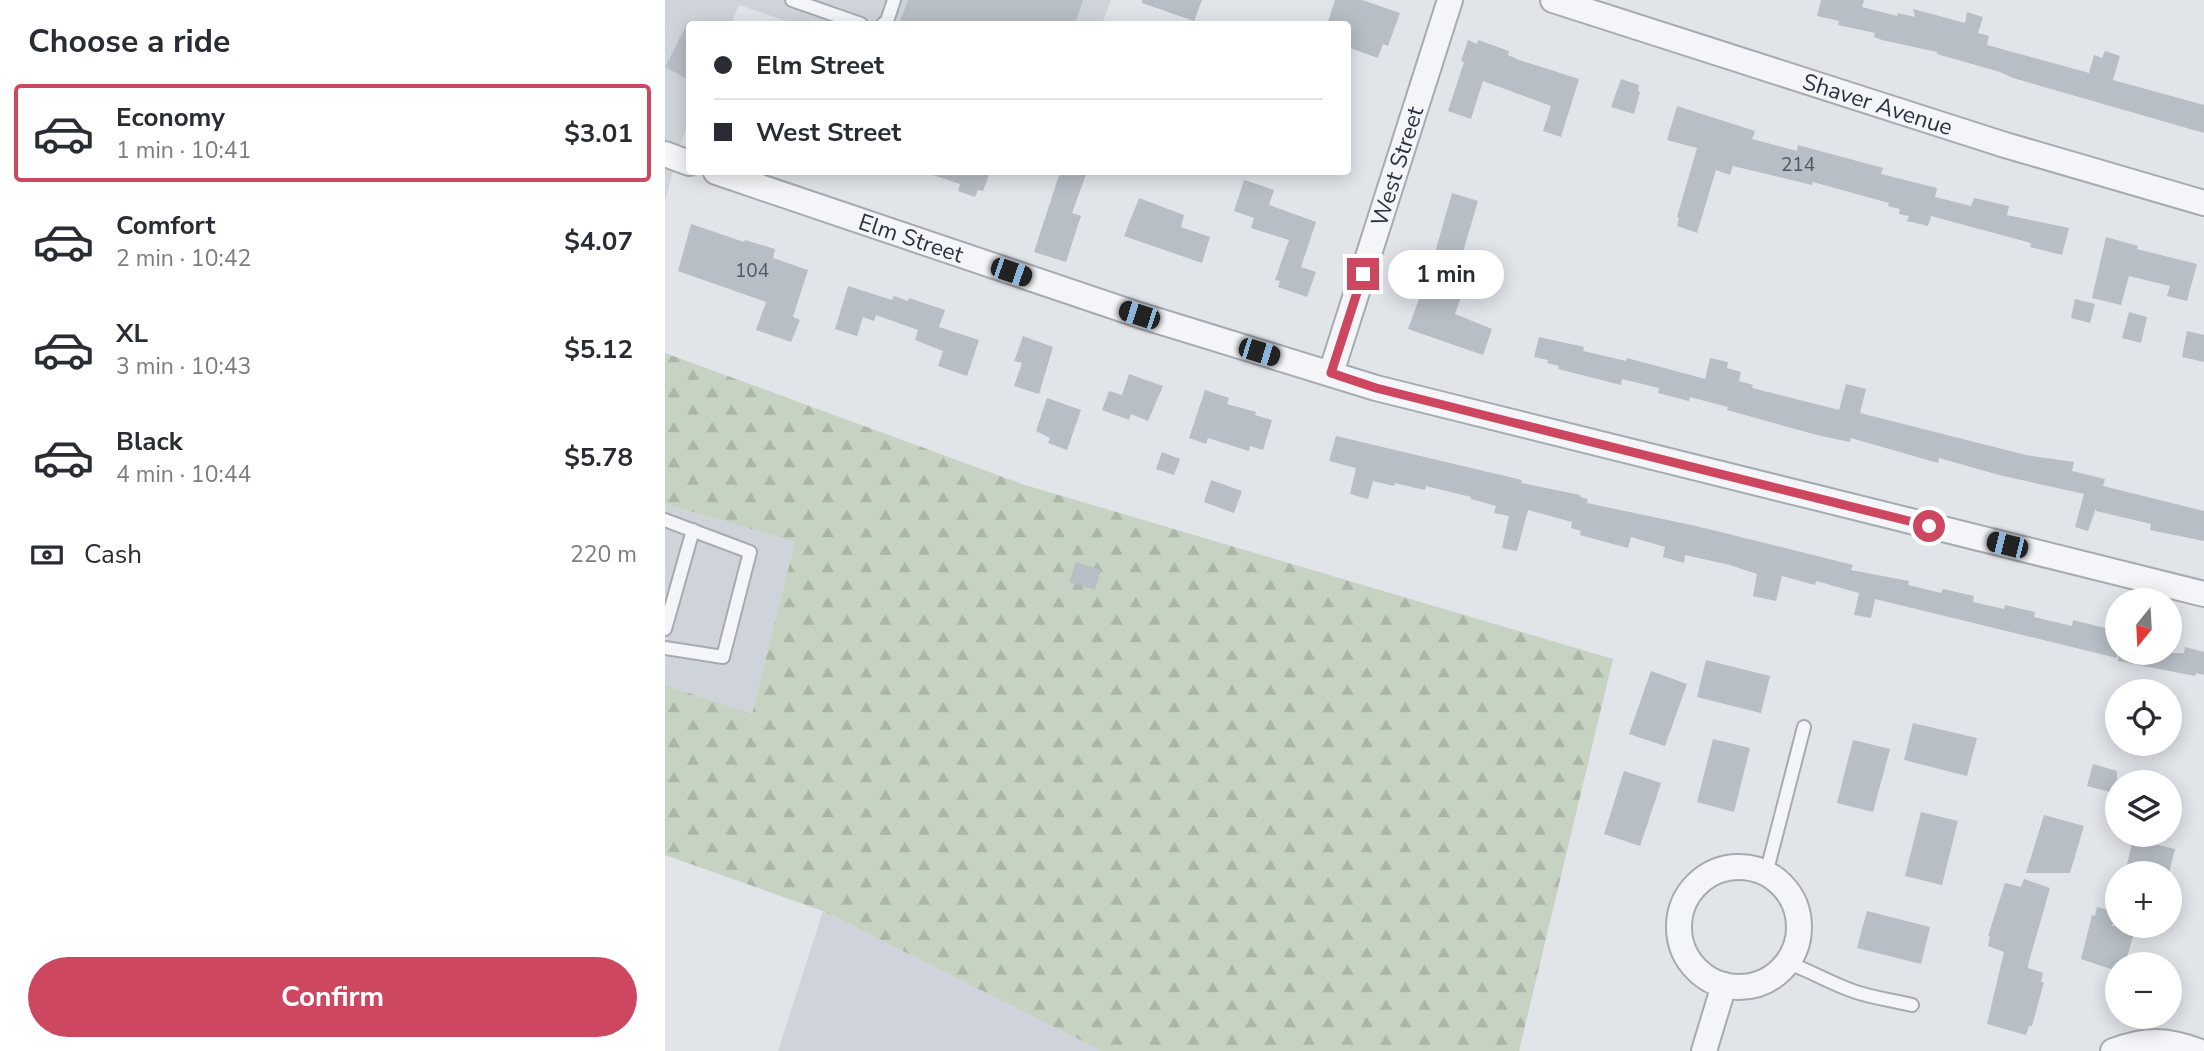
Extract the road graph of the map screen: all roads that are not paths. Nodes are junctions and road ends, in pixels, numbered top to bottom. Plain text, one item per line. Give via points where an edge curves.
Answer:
1 (792, 0) edge
2 (894, 0) edge
3 (1450, 0) edge
4 (1553, 0) edge
5 (852, 21) edge
6 (887, 21) edge
7 (665, 154) edge
8 (686, 162) edge
9 (725, 175) edge
10 (2204, 203) edge
11 (1331, 373) junction
12 (665, 520) edge
13 (693, 530) junction
14 (2204, 594) edge
15 (665, 629) edge
16 (665, 648) edge
17 (1804, 727) dead end
18 (1766, 874) junction
19 (1787, 963) junction
20 (1724, 985) junction
21 (1912, 1005) dead end
22 (1704, 1051) edge
23 (2113, 1051) edge
24 (2198, 1051) edge

1 - 5 lane
2 - 6 lane
3 - 11 street, West Street
4 - 10 street, Shaver Avenue via 2005,145
7 - 8 street
9 - 11 street, Elm Street via 1139,315
11 - 14 street, Elm Street via 1551,433
12 - 13 lane
13 - 15 lane
13 - 16 lane via 750,552 723,657
17 - 18 lane
18 - 19 street via 1791,896 1799,918 1797,942
18 - 20 street via 1730,867 1707,875 1690,891 1680,912 1678,936 1686,958 1702,975
19 - 20 street via 1770,979 1748,987
19 - 21 lane via 1856,992
20 - 22 street
23 - 24 street via 2141,1041 2170,1042

